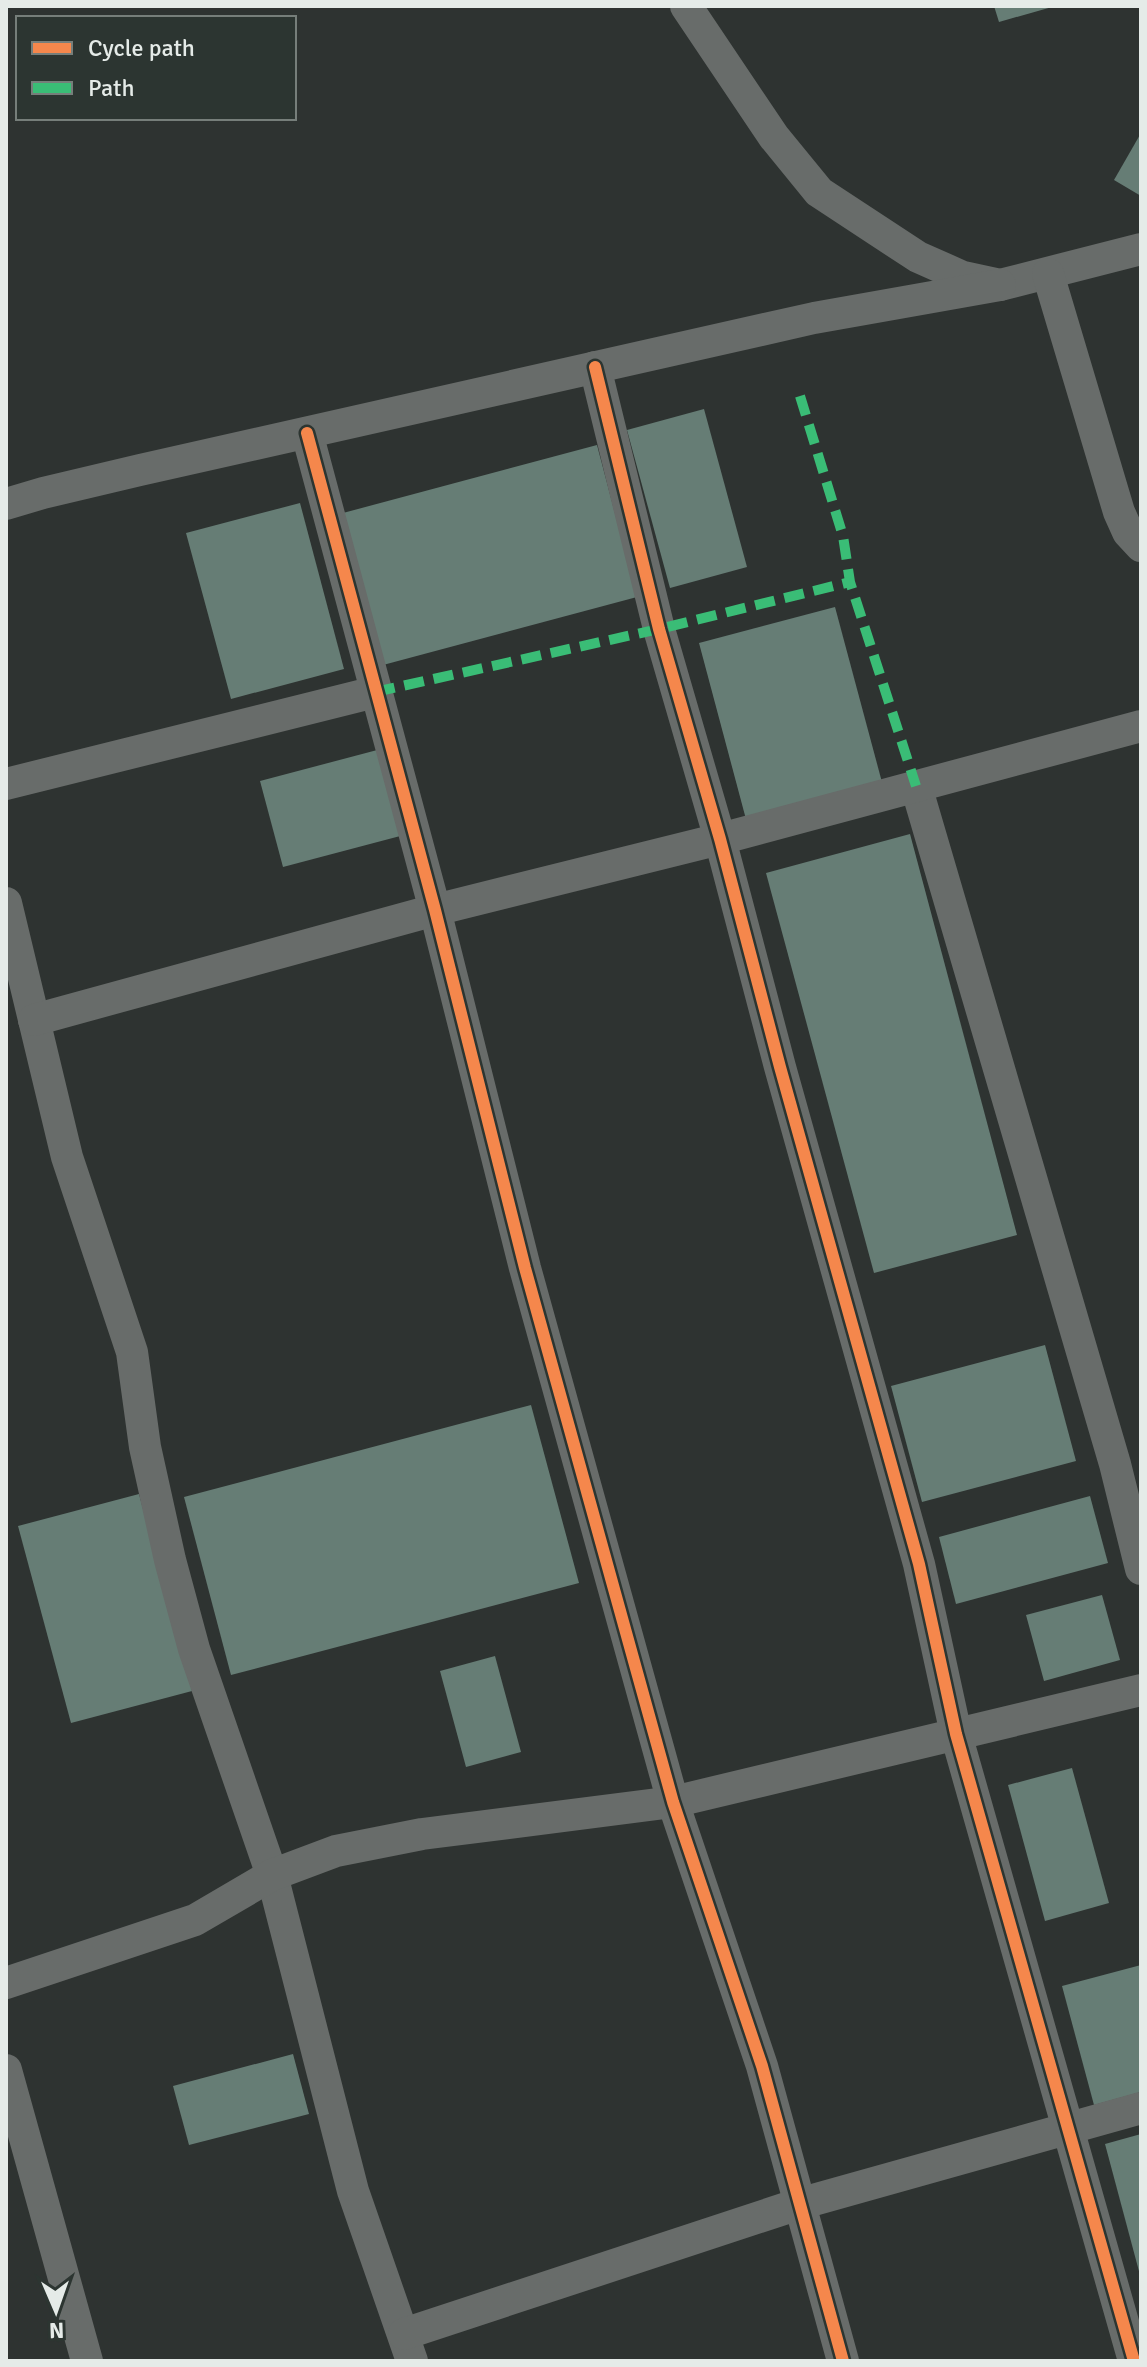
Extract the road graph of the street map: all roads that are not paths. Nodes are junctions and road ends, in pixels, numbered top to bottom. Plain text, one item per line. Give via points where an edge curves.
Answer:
1 (686, 6) edge
2 (1141, 249) edge
3 (1048, 274) junction
4 (1000, 285) junction
5 (595, 367) junction
6 (307, 433) junction
7 (6, 504) edge
8 (1141, 546) edge
9 (375, 692) junction
10 (1141, 726) edge
11 (6, 784) edge
12 (916, 786) junction
13 (720, 839) junction
14 (6, 903) edge
15 (435, 910) junction
16 (34, 1020) junction
17 (1141, 1569) edge
18 (1141, 1690) edge
19 (956, 1734) junction
20 (673, 1802) junction
21 (272, 1875) junction
22 (6, 1983) edge
23 (6, 2070) edge
24 (1141, 2108) edge
25 (1067, 2129) junction
26 (799, 2204) junction
27 (408, 2347) edge
28 (87, 2361) edge
29 (843, 2361) edge
30 (1134, 2361) edge

1 - 4 street via 774,137 819,192 918,257 963,277
2 - 3 street
3 - 4 street
3 - 8 street via 1119,512
4 - 5 street via 814,318
5 - 6 street
5 - 13 street via 659,629
6 - 7 street
6 - 9 street
9 - 11 street
9 - 15 street
10 - 12 street
12 - 13 street
12 - 17 street via 1115,1464
13 - 15 street
13 - 19 street via 919,1564
14 - 16 street
15 - 16 street
15 - 20 street via 525,1268
16 - 21 street via 67,1157 132,1352 145,1447 194,1649
18 - 19 street
19 - 20 street
19 - 25 street
20 - 21 street via 422,1834 336,1851
20 - 26 street via 762,2066
21 - 22 street via 195,1920
21 - 27 street via 353,2191
23 - 28 street
24 - 25 street
25 - 26 street
25 - 30 street
26 - 27 street
26 - 29 street

